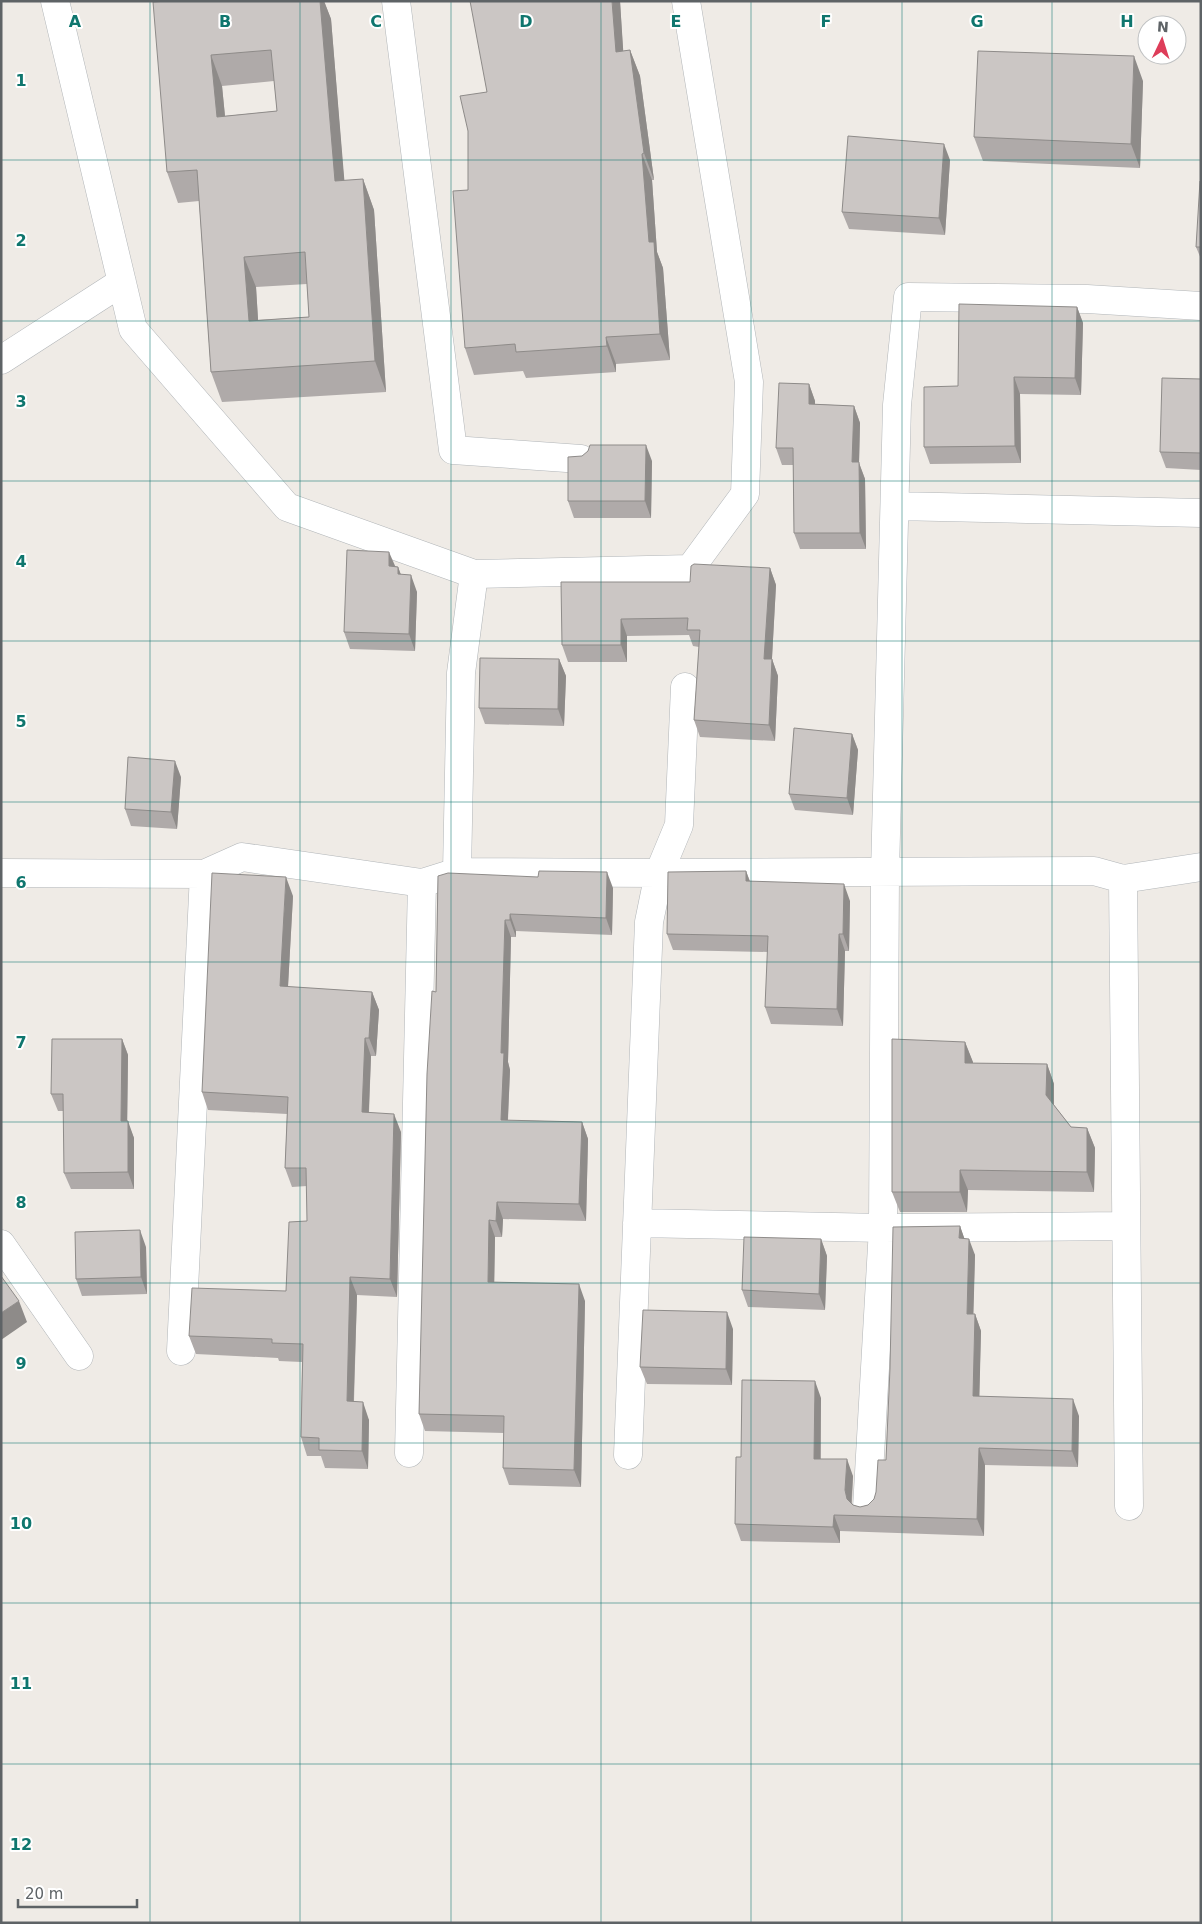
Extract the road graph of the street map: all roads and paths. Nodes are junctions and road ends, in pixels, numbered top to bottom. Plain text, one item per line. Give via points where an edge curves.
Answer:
1 (55, 1) edge
2 (396, 1) edge
3 (686, 1) edge
4 (122, 282) junction
5 (1201, 306) edge
6 (1, 360) edge
7 (581, 459) edge
8 (895, 506) junction
9 (1201, 513) edge
10 (474, 574) junction
11 (685, 687) dead end
12 (1201, 867) edge
13 (456, 872) junction
14 (885, 872) junction
15 (659, 873) junction
16 (1, 874) edge
17 (204, 874) junction
18 (1123, 879) junction
19 (422, 883) junction
20 (637, 1223) junction
21 (1125, 1226) junction
22 (883, 1228) junction
23 (1, 1244) edge
24 (180, 1351) dead end
25 (79, 1356) dead end
26 (409, 1453) dead end
27 (628, 1455) dead end
28 (1129, 1506) dead end
29 (867, 1508) edge

1 - 4 street
2 - 7 street via 453,450
3 - 10 street via 749,382 745,494 690,568
4 - 6 street
4 - 10 street via 133,328 286,508
5 - 8 street via 1087,299 908,297 898,405
8 - 9 street
8 - 14 street
10 - 13 street via 461,673
11 - 15 street via 679,825
12 - 18 street
13 - 15 street
13 - 19 street
14 - 15 street
14 - 18 street via 1094,871
14 - 22 street
15 - 20 street via 649,922
16 - 17 street
17 - 19 street via 242,857
17 - 24 street
18 - 21 street
19 - 26 street
20 - 22 street
20 - 27 street
21 - 22 street
21 - 28 street
22 - 29 street
23 - 25 street

